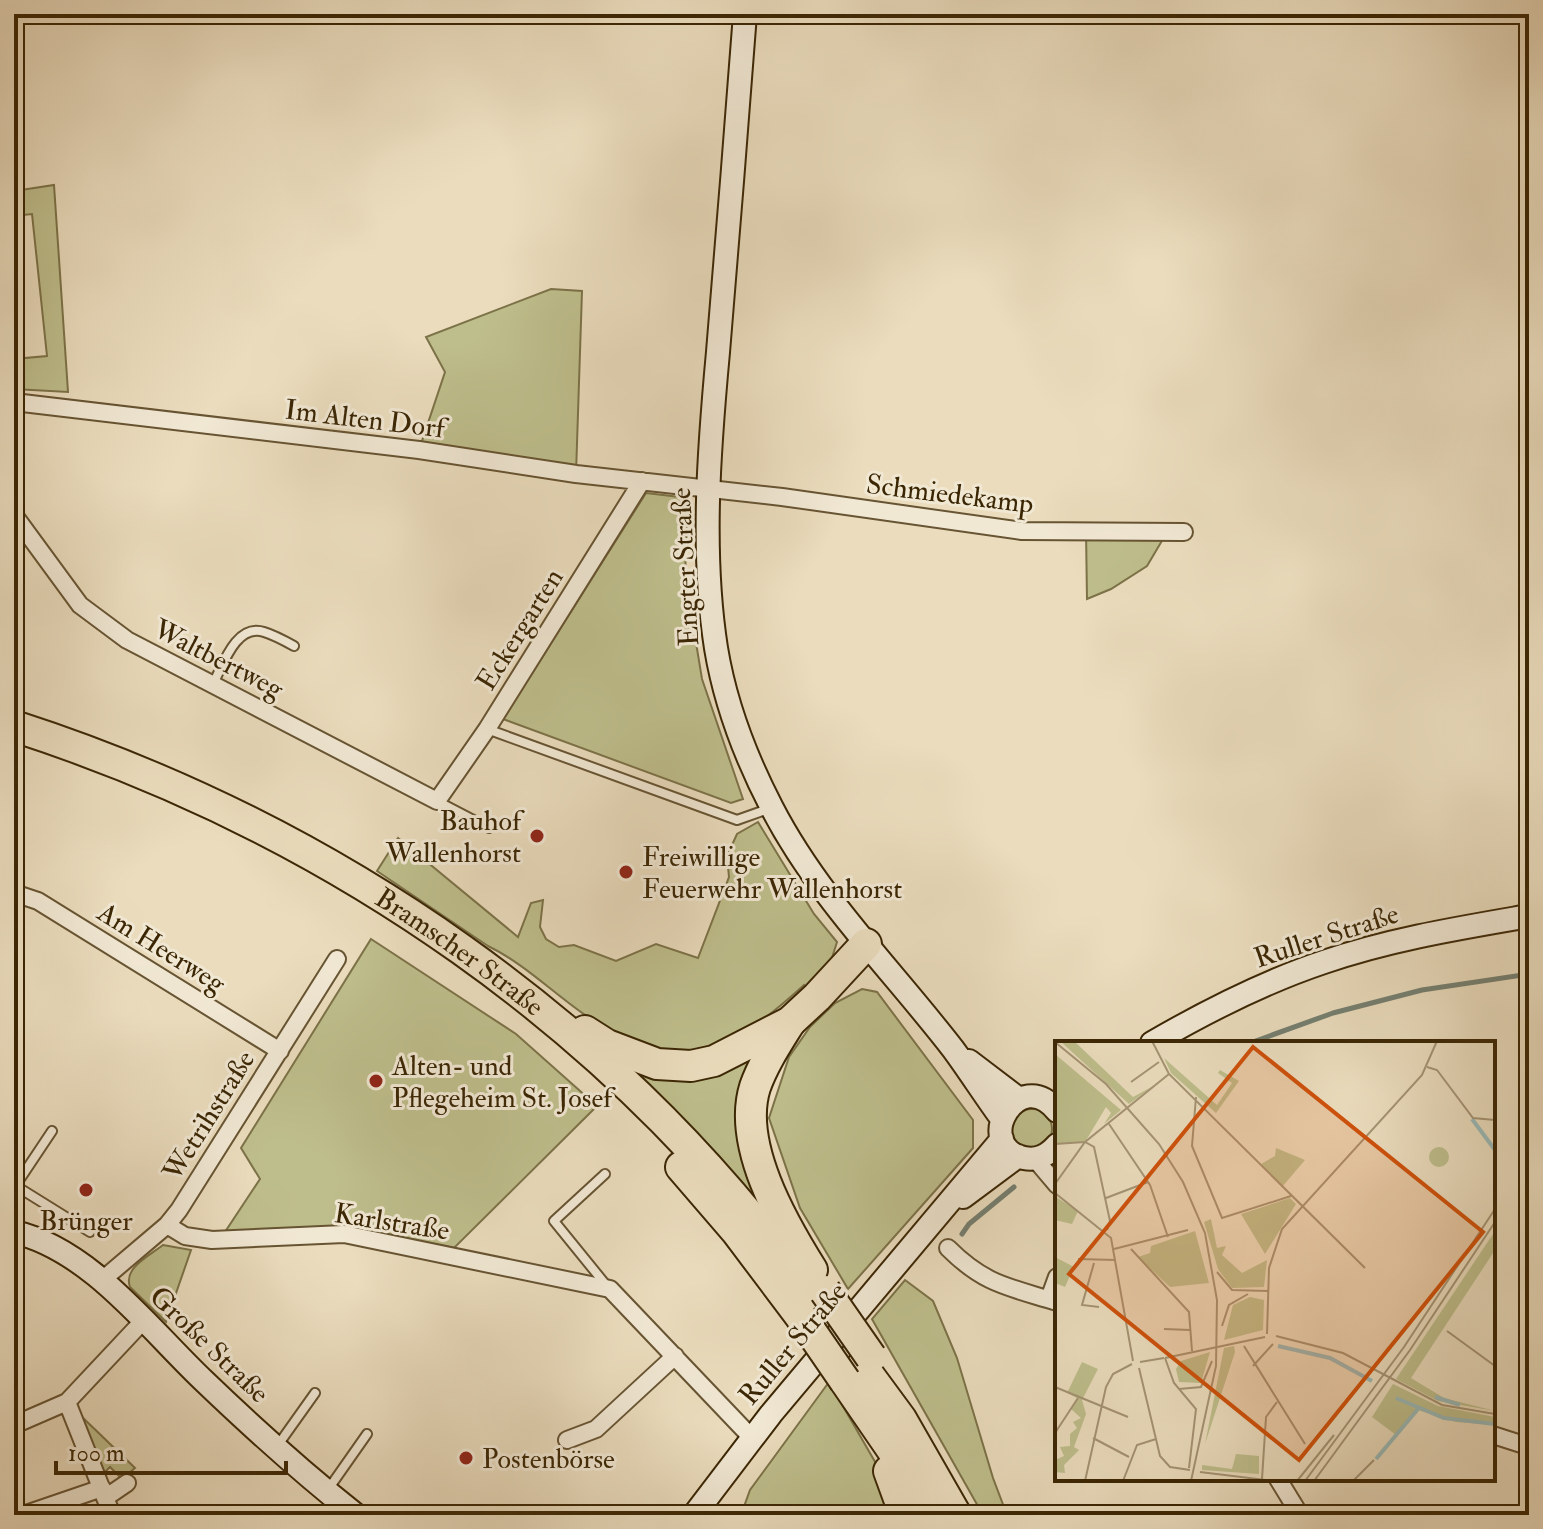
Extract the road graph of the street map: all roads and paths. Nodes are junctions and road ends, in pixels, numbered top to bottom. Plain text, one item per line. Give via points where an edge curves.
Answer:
1 (745, 14) edge
2 (14, 402) edge
3 (642, 481) junction
4 (710, 490) junction
5 (14, 515) edge
6 (1184, 532) dead end
7 (294, 646) dead end
8 (213, 684) junction
9 (14, 726) edge
10 (487, 729) junction
11 (14, 744) edge
12 (437, 801) junction
13 (771, 807) junction
14 (489, 828) dead end
15 (15, 895) edge
16 (1529, 916) edge
17 (872, 952) junction
18 (337, 959) dead end
19 (490, 969) junction
20 (790, 1022) junction
21 (1156, 1041) edge
22 (952, 1049) junction
23 (280, 1051) junction
24 (1019, 1099) junction
25 (1054, 1102) edge
26 (1002, 1129) junction
27 (52, 1131) dead end
28 (1055, 1147) edge
29 (1027, 1158) junction
30 (605, 1174) dead end
31 (1055, 1183) edge
32 (15, 1187) edge
33 (940, 1214) junction
34 (167, 1225) junction
35 (14, 1232) edge
36 (90, 1232) dead end
37 (948, 1248) dead end
38 (101, 1281) junction
39 (610, 1289) junction
40 (1053, 1301) edge
41 (814, 1303) junction
42 (143, 1321) junction
43 (675, 1356) junction
44 (859, 1368) junction
45 (315, 1393) dead end
46 (67, 1402) junction
47 (865, 1410) junction
48 (14, 1425) edge
49 (367, 1434) dead end
50 (1495, 1436) edge
51 (752, 1438) junction
52 (567, 1440) dead end
53 (1521, 1444) dead end
54 (275, 1449) junction
55 (1279, 1481) edge
56 (127, 1483) dead end
57 (326, 1491) junction
58 (104, 1493) junction
59 (23, 1515) edge
60 (112, 1515) edge
61 (356, 1515) edge
62 (694, 1515) edge
63 (905, 1515) edge
64 (931, 1515) edge
65 (956, 1515) edge
66 (1300, 1515) edge

1 - 4 main road, Engter Straße
2 - 3 street, Im Alten Dorf
3 - 4 street, Im Alten Dorf
3 - 10 street, Eckergarten
4 - 6 street, Schmiedekamp via 1022,531
4 - 13 main road, Engter Straße via 716,647 735,722
5 - 8 street, Waltbertweg via 80,605 127,640
7 - 8 lane via 259,630 243,635
8 - 12 street, Waltbertweg
9 - 19 highway, Bramscher Straße via 158,779 260,827 369,887
10 - 12 street, Eckergarten
10 - 13 lane via 737,820
11 - 41 highway, Bramscher Straße via 156,797 252,843 352,899 465,974 617,1102 737,1232
12 - 14 lane
13 - 17 main road, Engter Straße
15 - 23 street, Am Heerweg via 38,901
16 - 21 main road, Ruller Straße via 1424,935 1323,962 1219,1006
17 - 20 highway
17 - 22 main road, Engter Straße
18 - 23 street, Wetrihstraße
19 - 20 highway via 510,974 607,1045 657,1064 714,1061
19 - 41 highway, Bramscher Straße via 629,1087 686,1145 730,1191
20 - 41 highway via 756,1086 751,1129 764,1177 796,1245
22 - 24 main road, Engter Straße
22 - 26 main road, Engter Straße
23 - 34 street, Wetrihstraße
24 - 25 main road
24 - 26 main road, Ruller Straße via 1006,1111
26 - 29 main road, Engter Straße via 1006,1146
26 - 33 main road, Ruller Straße
27 - 32 lane
28 - 29 main road, Ruller Straße via 1044,1156
29 - 31 street
29 - 33 main road, Ruller Straße
30 - 39 lane via 554,1221
32 - 36 lane
33 - 51 main road, Ruller Straße
34 - 38 street, Wetrihstraße
34 - 39 street, Karlstraße via 185,1236 212,1240 344,1234
35 - 38 main road, Große Straße via 53,1246
37 - 40 street via 969,1270 988,1280
38 - 42 main road, Große Straße
39 - 43 street
41 - 44 highway, bridge
42 - 46 street
42 - 54 main road, Große Straße
43 - 51 street
43 - 52 street via 596,1429
44 - 47 highway
44 - 65 highway via 901,1403 901,1419
45 - 54 lane
46 - 48 street
46 - 58 street
47 - 63 highway via 869,1432
47 - 64 highway
49 - 57 lane
50 - 53 street
51 - 62 main road, Ruller Straße
54 - 57 main road, Große Straße
55 - 66 street
56 - 58 street
57 - 61 main road, Große Straße
58 - 59 street
58 - 60 street

